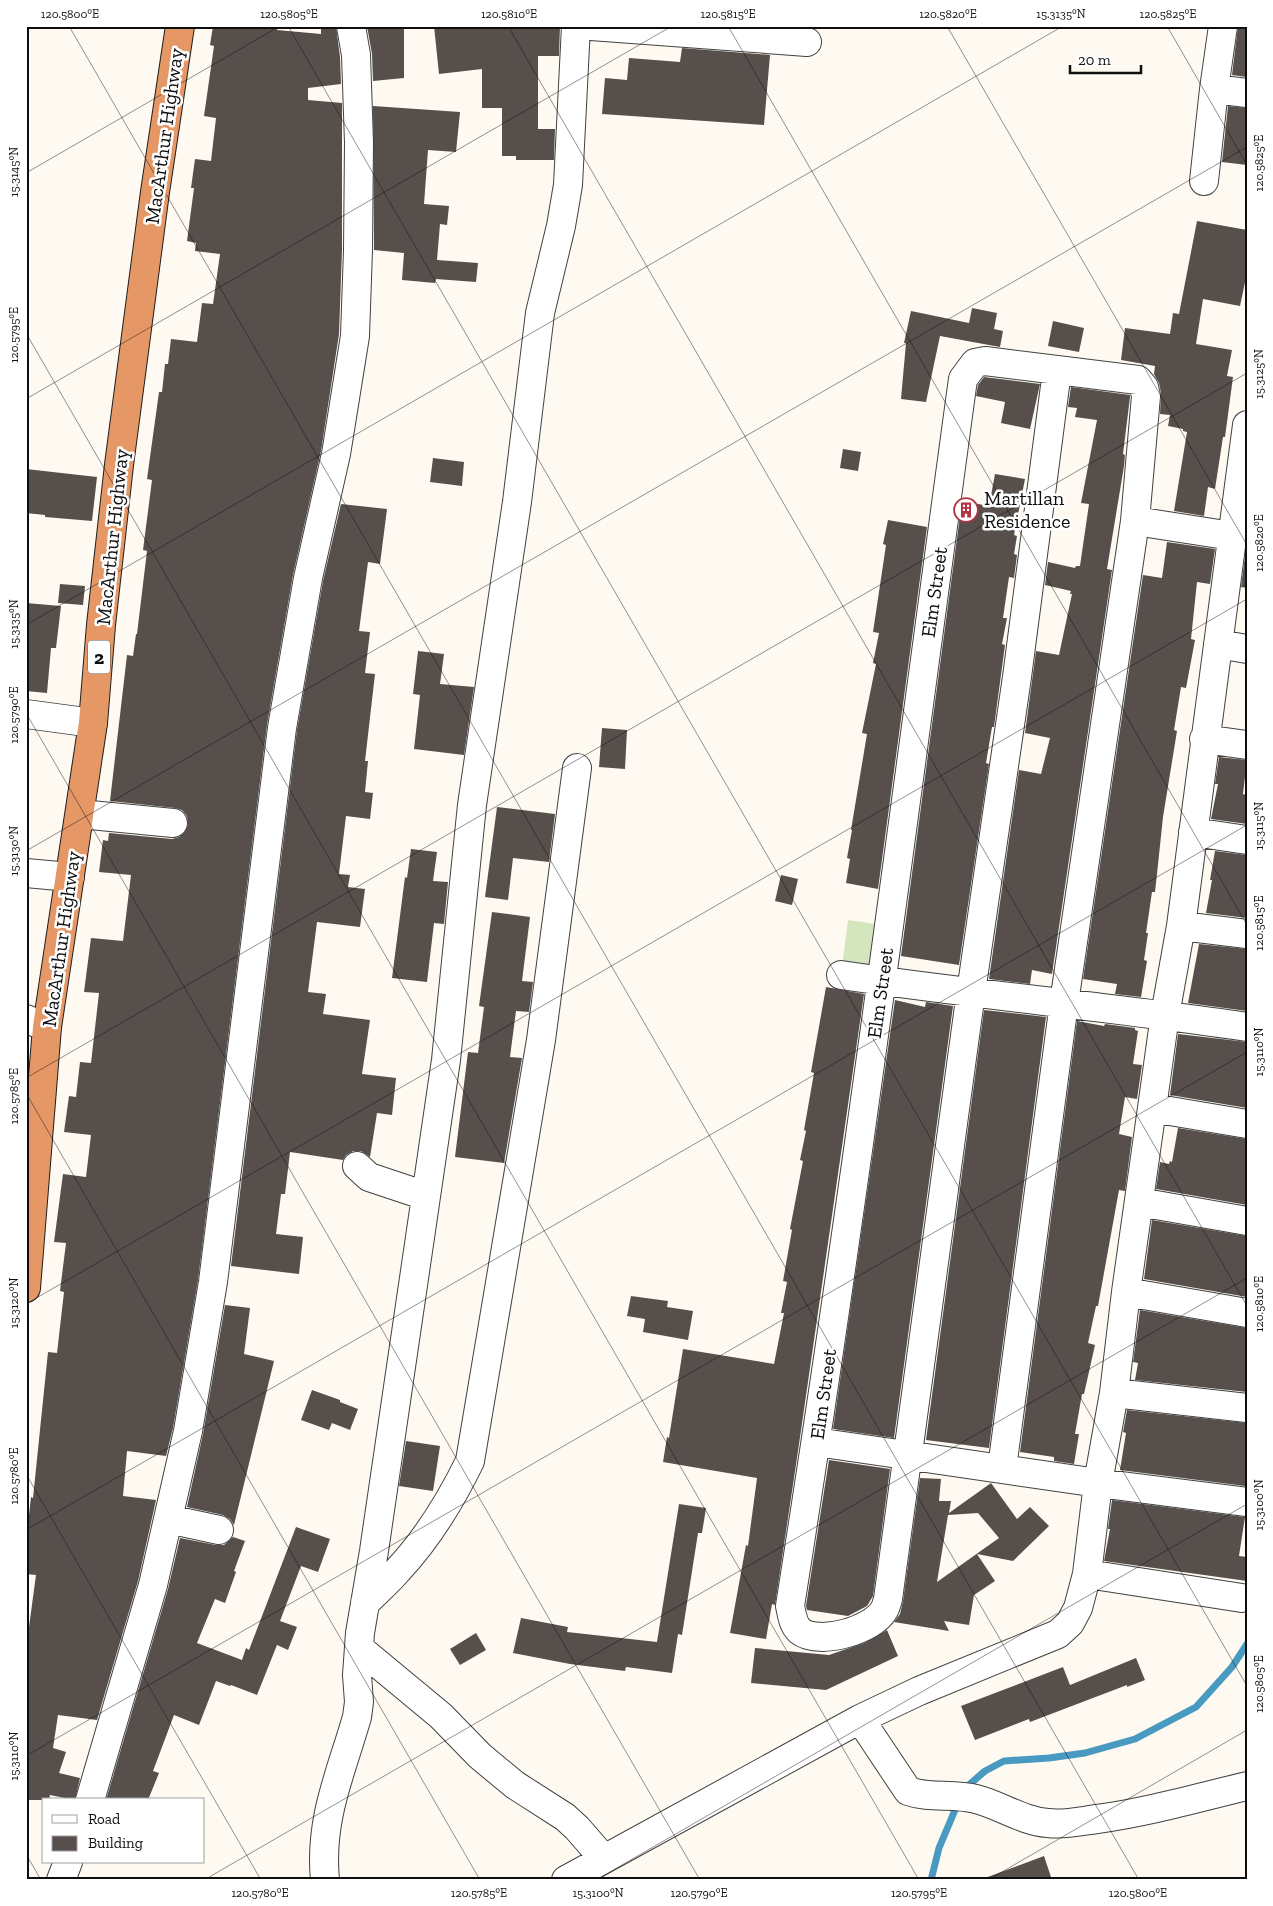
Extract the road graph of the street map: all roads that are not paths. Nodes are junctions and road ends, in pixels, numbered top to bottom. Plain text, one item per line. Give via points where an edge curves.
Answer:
1 (180, 26) edge
2 (352, 26) edge
3 (576, 26) edge
4 (591, 26) edge
5 (1224, 26) edge
6 (807, 42) dead end
7 (1214, 89) junction
8 (1247, 93) edge
9 (1204, 182) dead end
10 (1057, 371) junction
11 (1247, 425) edge
12 (1245, 460) edge
13 (1134, 521) junction
14 (1236, 547) edge
15 (1218, 644) junction
16 (1247, 649) edge
17 (26, 714) edge
18 (93, 723) junction
19 (1204, 740) junction
20 (1247, 745) edge
21 (577, 768) dead end
22 (80, 814) junction
23 (173, 823) dead end
24 (1193, 832) junction
25 (1247, 840) edge
26 (26, 873) edge
27 (70, 877) junction
28 (1182, 926) junction
29 (1247, 934) edge
30 (840, 975) dead end
31 (882, 981) junction
32 (971, 992) junction
33 (1064, 1003) junction
34 (1165, 1015) junction
35 (37, 1023) edge
36 (1247, 1027) edge
37 (1152, 1108) junction
38 (1247, 1124) edge
39 (357, 1166) dead end
40 (426, 1196) junction
41 (1139, 1202) junction
42 (1247, 1221) edge
43 (26, 1288) edge
44 (1126, 1292) junction
45 (1247, 1313) edge
46 (1114, 1393) junction
47 (1247, 1408) edge
48 (816, 1442) junction
49 (908, 1455) junction
50 (1002, 1468) junction
51 (1098, 1483) junction
52 (1247, 1502) edge
53 (168, 1519) junction
54 (219, 1530) dead end
55 (1087, 1574) junction
56 (1242, 1598) dead end
57 (365, 1603) junction
58 (359, 1648) junction
59 (860, 1720) junction
60 (1247, 1786) edge
61 (91, 1798) edge
62 (604, 1859) junction
63 (67, 1864) edge
64 (61, 1880) edge
65 (325, 1880) edge
66 (566, 1880) edge

1 - 18 highway, MacArthur Highway / 2 via 119,465
2 - 53 street via 359,143 355,336 336,454 308,578 282,728 213,1282 188,1431
3 - 40 street via 568,185 562,226 540,313 517,502 472,805 446,1060
4 - 6 street
5 - 7 street
7 - 8 street
7 - 9 street
10 - 13 street via 1138,380 1144,387 1146,396
10 - 31 street, Elm Street via 985,361 975,363 963,378
10 - 32 street
11 - 12 street
12 - 14 street
13 - 14 street
13 - 33 street
14 - 15 street
15 - 16 street
15 - 19 street
17 - 18 street
18 - 22 highway, MacArthur Highway / 2
19 - 20 street
19 - 24 street
21 - 57 street via 541,1040 470,1461 456,1490 413,1552
22 - 23 street
22 - 27 highway, MacArthur Highway / 2
24 - 25 street
24 - 28 street
26 - 27 street
27 - 35 highway, MacArthur Highway / 2
28 - 29 street
28 - 34 street
30 - 31 street
31 - 32 street
31 - 48 street, Elm Street
32 - 33 street
32 - 49 street
33 - 34 street
33 - 50 street
34 - 36 street
34 - 37 street
35 - 43 highway, MacArthur Highway / 2
37 - 38 street
37 - 41 street
39 - 40 street via 370,1177
40 - 57 street
41 - 42 street
41 - 44 street
44 - 45 street
44 - 46 street
46 - 47 street
46 - 51 street
48 - 49 street
48 - 49 street, Elm Street via 790,1606 793,1621 807,1635 832,1638 863,1626 884,1611
49 - 50 street
50 - 51 street
51 - 52 street
51 - 55 street
53 - 54 street
53 - 61 street via 153,1585
55 - 56 street
55 - 59 street via 1078,1608 1070,1623 1058,1634 919,1691
57 - 58 street
58 - 62 street via 441,1716 480,1756 515,1785 564,1817
58 - 65 street via 357,1717 329,1805 324,1842
59 - 60 street via 908,1791 977,1799 1048,1823 1133,1814
59 - 62 street
62 - 66 street
63 - 64 street

